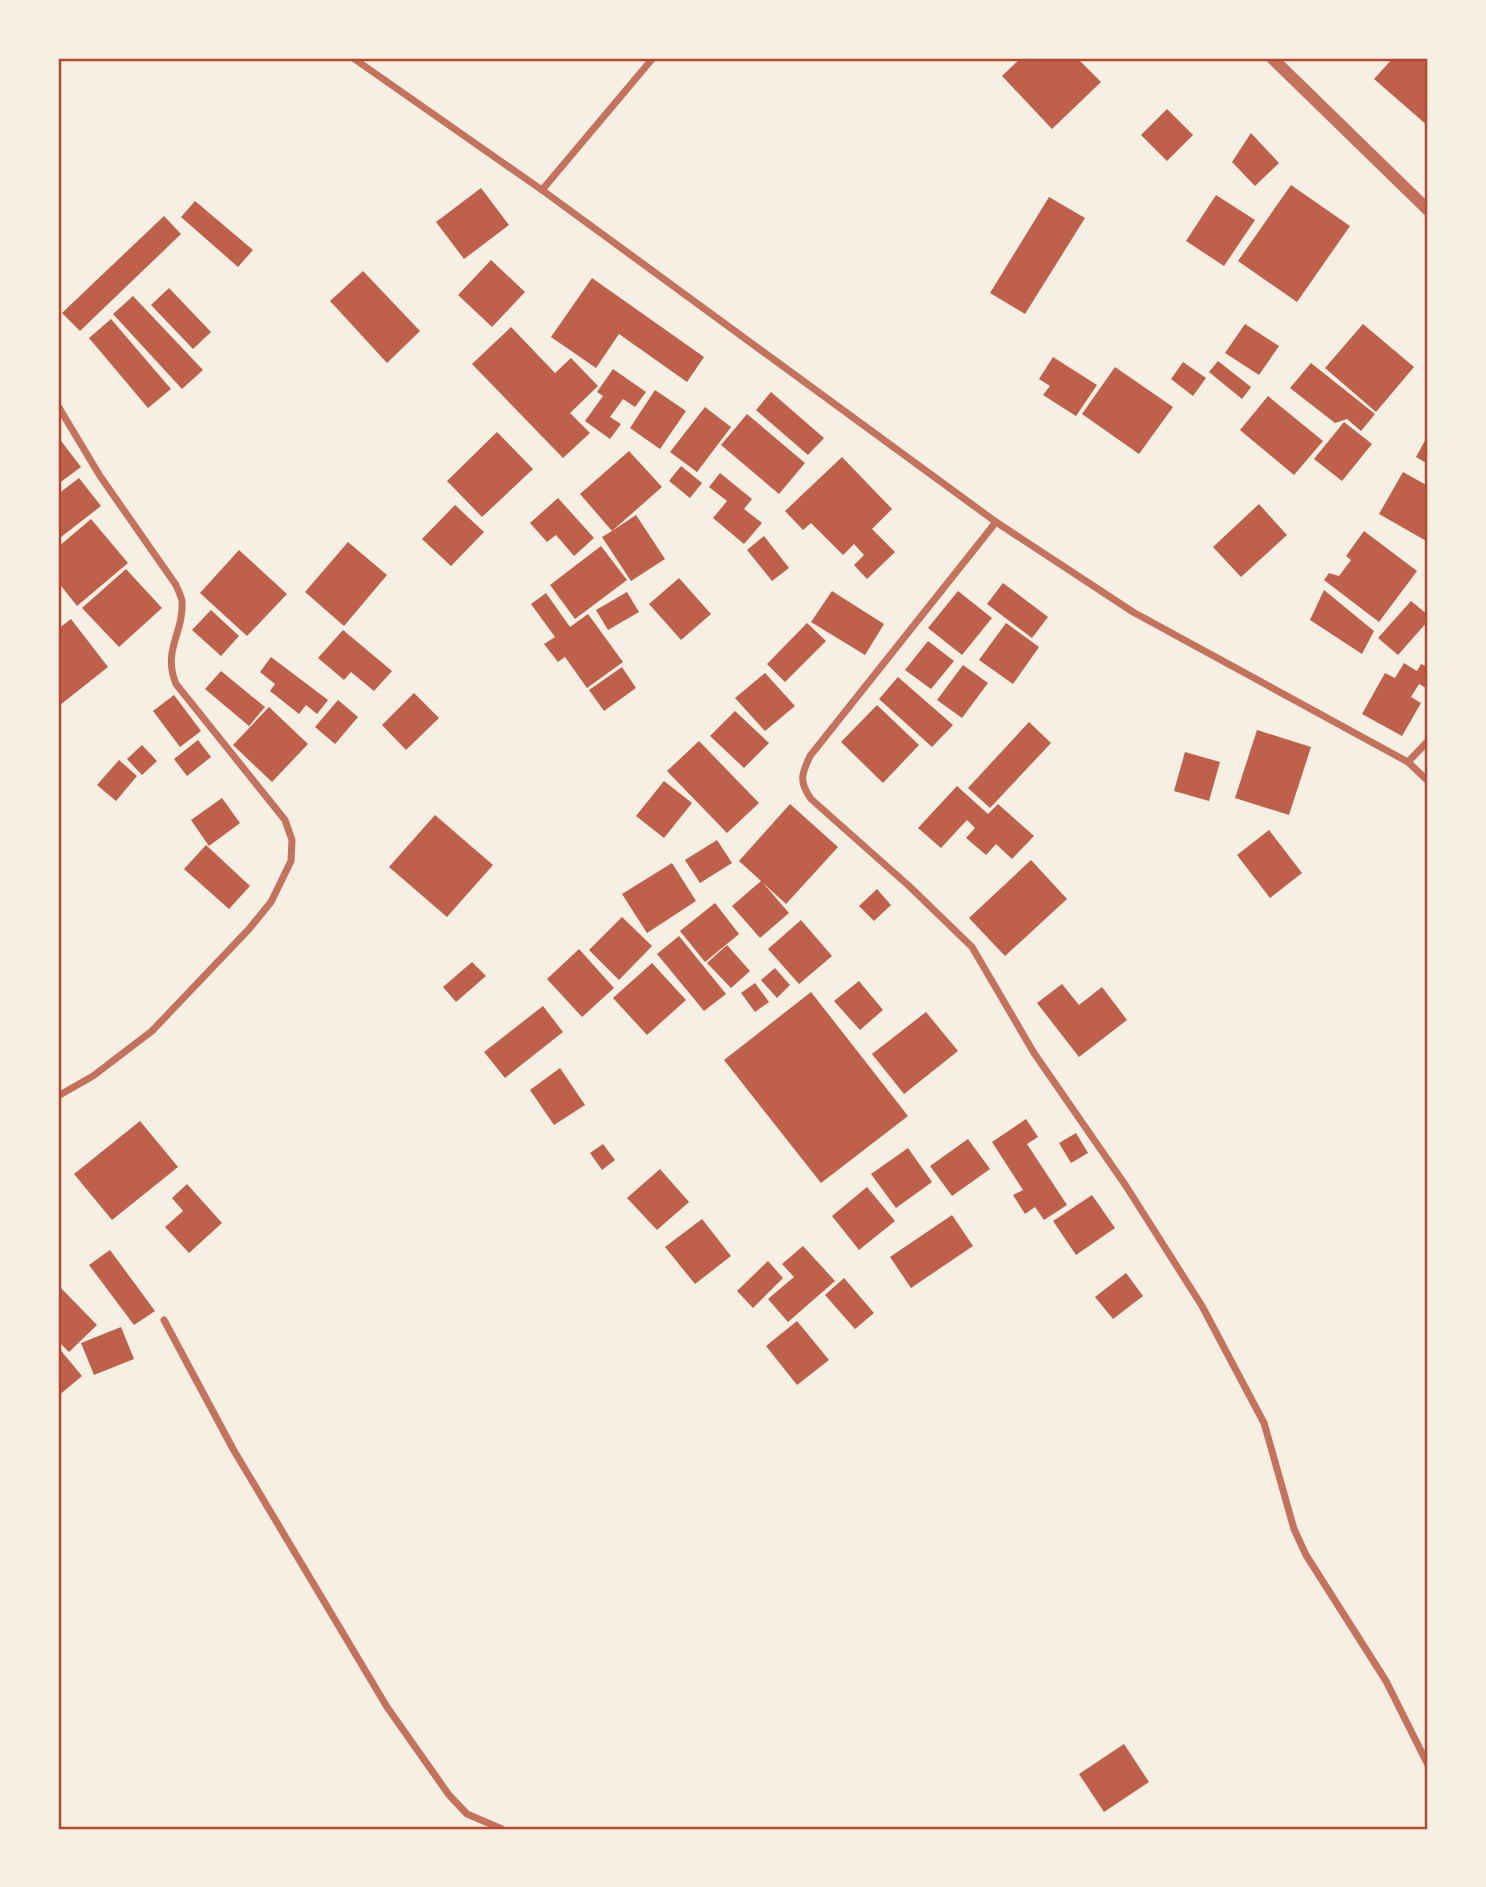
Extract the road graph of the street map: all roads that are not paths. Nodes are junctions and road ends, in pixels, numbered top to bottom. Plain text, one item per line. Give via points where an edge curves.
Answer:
1 (353, 58) edge
2 (653, 58) edge
3 (1272, 58) edge
4 (542, 190) junction
5 (1428, 210) edge
6 (58, 406) edge
7 (996, 522) junction
8 (1428, 741) edge
9 (1408, 762) junction
10 (1428, 781) edge
11 (58, 1096) edge
12 (164, 1320) dead end
13 (1428, 1765) edge
14 (502, 1829) edge

1 - 4 street
2 - 4 street
3 - 5 street
4 - 7 street
6 - 11 street via 176,585 182,600 171,653 170,670 176,684 285,820 292,840 291,861 271,902 249,929 152,1031
7 - 9 street via 1133,612
7 - 13 street via 810,756 802,773 804,788 972,947 1034,1053 1133,1197 1202,1306 1264,1423 1294,1529 1306,1555 1386,1681
8 - 9 street
9 - 10 street
12 - 14 street via 233,1449 387,1707 449,1795 467,1814

